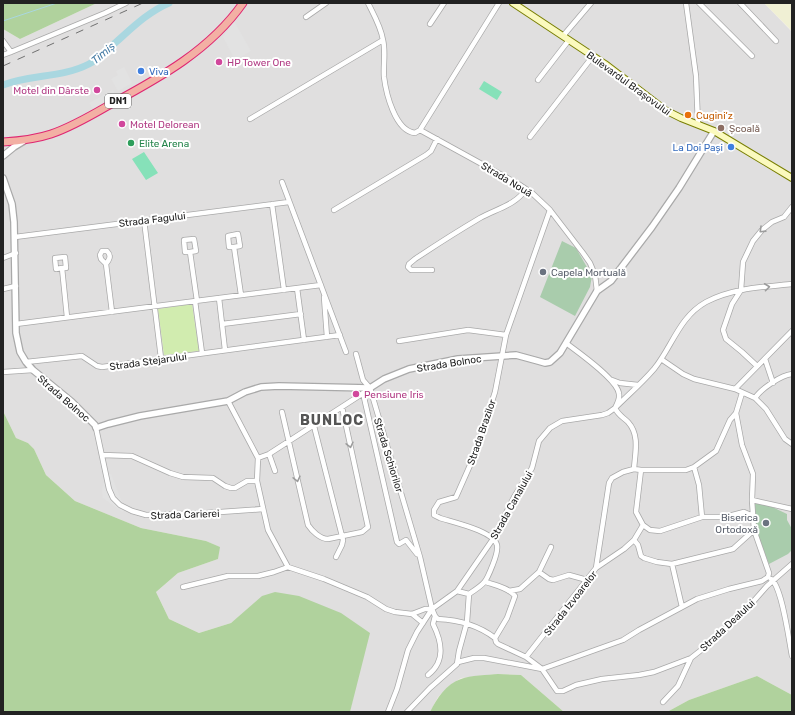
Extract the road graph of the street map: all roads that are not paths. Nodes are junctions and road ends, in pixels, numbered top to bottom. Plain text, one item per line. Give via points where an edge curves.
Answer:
1 (126, 3) edge
2 (243, 3) edge
3 (326, 3) edge
4 (368, 3) edge
5 (444, 3) edge
6 (499, 3) edge
7 (513, 3) edge
8 (591, 3) edge
9 (686, 3) edge
10 (699, 3) edge
11 (740, 3) edge
12 (306, 17) dead end
13 (430, 24) dead end
14 (566, 38) junction
15 (383, 40) junction
16 (776, 40) dead end
17 (3, 41) edge
18 (11, 52) junction
19 (3, 55) edge
20 (593, 56) junction
21 (752, 56) dead end
22 (538, 80) dead end
23 (250, 119) dead end
24 (698, 124) junction
25 (420, 130) junction
26 (714, 131) junction
27 (530, 137) dead end
28 (26, 139) junction
29 (437, 139) junction
30 (3, 142) edge
31 (3, 156) edge
32 (3, 178) edge
33 (792, 178) edge
34 (282, 182) dead end
35 (526, 189) junction
36 (289, 202) junction
37 (272, 204) junction
38 (792, 207) edge
39 (334, 210) dead end
40 (550, 210) junction
41 (144, 220) junction
42 (15, 237) junction
43 (234, 247) dead end
44 (190, 252) dead end
45 (16, 253) junction
46 (3, 258) edge
47 (106, 264) dead end
48 (62, 268) dead end
49 (432, 270) dead end
50 (792, 284) edge
51 (321, 285) junction
52 (16, 286) junction
53 (297, 288) junction
54 (3, 289) edge
55 (284, 290) junction
56 (597, 290) junction
57 (742, 290) junction
58 (324, 292) junction
59 (241, 295) junction
60 (219, 298) junction
61 (196, 301) junction
62 (155, 306) junction
63 (112, 312) junction
64 (301, 314) junction
65 (67, 318) junction
66 (16, 324) junction
67 (222, 324) junction
68 (792, 331) edge
69 (340, 335) junction
70 (506, 335) junction
71 (327, 337) junction
72 (304, 340) junction
73 (399, 341) dead end
74 (566, 343) junction
75 (225, 350) junction
76 (346, 352) dead end
77 (202, 354) junction
78 (356, 354) dead end
79 (502, 356) junction
80 (161, 358) junction
81 (661, 359) junction
82 (765, 359) junction
83 (26, 362) junction
84 (757, 366) junction
85 (33, 370) junction
86 (3, 372) edge
87 (792, 374) edge
88 (612, 380) junction
89 (773, 383) junction
90 (638, 385) junction
91 (370, 388) junction
92 (735, 389) junction
93 (363, 393) junction
94 (742, 393) junction
95 (755, 398) junction
96 (228, 401) junction
97 (342, 407) junction
98 (615, 408) junction
99 (282, 412) dead end
100 (736, 413) junction
101 (314, 426) junction
102 (96, 428) junction
103 (289, 441) junction
104 (792, 444) edge
105 (269, 454) junction
106 (102, 455) junction
107 (258, 458) junction
108 (694, 467) junction
109 (634, 468) junction
110 (641, 470) junction
111 (275, 471) dead end
112 (257, 481) junction
113 (752, 500) junction
114 (263, 509) junction
115 (792, 509) edge
116 (753, 516) junction
117 (702, 517) junction
118 (643, 525) junction
119 (754, 530) junction
120 (342, 537) junction
121 (493, 539) junction
122 (634, 540) junction
123 (551, 547) dead end
124 (336, 557) dead end
125 (420, 557) junction
126 (672, 564) junction
127 (792, 564) edge
128 (288, 567) junction
129 (596, 568) junction
130 (539, 572) junction
131 (768, 577) junction
132 (587, 580) junction
133 (773, 580) junction
134 (486, 582) junction
135 (183, 587) dead end
136 (456, 591) junction
137 (509, 591) junction
138 (469, 594) junction
139 (682, 607) junction
140 (432, 609) junction
141 (412, 614) junction
142 (435, 616) junction
143 (467, 622) junction
144 (422, 624) junction
145 (495, 638) junction
146 (792, 656) edge
147 (526, 657) junction
148 (690, 658) junction
149 (458, 662) junction
150 (542, 669) junction
151 (428, 675) dead end
152 (663, 702) dead end
153 (388, 712) edge
154 (407, 712) edge

1 - 18 street
2 - 28 highway, DN1 via 214,36 169,72 70,126 51,134
3 - 12 street
4 - 15 street, Strada Nouă
5 - 13 street
6 - 25 street
7 - 14 main road, Bulevardul Brașovului
8 - 14 street
9 - 24 street via 696,76
10 - 21 street
11 - 16 street
14 - 20 main road, Bulevardul Brașovului
14 - 22 street
15 - 23 street
15 - 25 street, Strada Nouă via 386,88 396,117 406,130 415,133
17 - 18 street
18 - 19 street
20 - 24 main road, Bulevardul Brașovului via 661,107
20 - 27 street
24 - 26 main road, Bulevardul Brașovului
25 - 29 street, Strada Nouă
26 - 33 main road, Bulevardul Brașovului
26 - 56 street, Strada Bolnoc via 652,227 611,281
28 - 30 highway, DN1
28 - 31 street
29 - 35 street, Strada Nouă
29 - 39 street via 426,155
32 - 42 street via 12,204
34 - 36 street
35 - 40 street, Strada Nouă
35 - 49 street via 508,206 487,214 415,259 408,267 411,270
36 - 37 street, Strada Fagului
36 - 51 street
37 - 41 street, Strada Fagului
37 - 55 street
38 -> 57 street via 784,217 772,222 756,236 743,262
40 - 56 street, Strada Nouă via 590,263
40 - 70 street, Strada Brazilor
41 - 42 street, Strada Fagului
41 - 62 street
42 - 45 street
43 - 59 street
44 - 61 street
45 - 46 street
45 - 52 street
47 - 63 street
48 - 65 street
57 -> 50 street, Strada Canalului
51 - 53 street
51 - 58 street
52 - 54 street
52 - 66 street
53 - 55 street
53 - 64 street
55 - 59 street
56 - 74 street, Strada Bolnoc
57 - 81 street, Strada Canalului via 706,302 694,310 685,319
57 - 84 street via 732,304 723,334
58 - 69 street
58 - 71 street
59 - 60 street
60 - 61 street
60 - 67 street
61 - 62 street
61 - 77 street
62 - 63 street
62 - 80 street
63 - 65 street
64 - 67 street
64 - 72 street
65 - 66 street
66 - 83 street via 18,347
67 - 75 street
68 - 82 street
69 - 71 street, Strada Stejarului
69 - 76 street
70 - 73 street via 468,330
70 - 79 street, Strada Brazilor
71 - 72 street, Strada Stejarului
72 - 75 street, Strada Stejarului
74 - 79 street, Strada Bolnoc via 550,362 545,363 523,356
74 - 88 street
75 - 77 street, Strada Stejarului
77 - 80 street, Strada Stejarului
78 - 91 street, Strada Schiorilor via 363,380
79 - 91 street, Strada Bolnoc via 458,359 409,369
79 - 121 street, Strada Brazilor via 495,392 475,454 456,497 439,502 434,510 434,515 440,518 479,530
80 - 83 street, Strada Stejarului via 99,367 82,356
81 - 90 street, Strada Canalului
81 - 92 street via 694,379
82 - 84 street
82 - 89 street
83 - 85 street, Strada Bolnoc
84 - 92 street
85 - 86 street
85 - 102 street, Strada Bolnoc via 72,402
87 - 89 street via 782,376
88 - 90 street
88 - 98 street via 620,394
89 - 95 street
90 - 98 street, Strada Canalului
91 - 93 street
91 - 96 street, Strada Bolnoc via 261,387
91 - 125 street, Strada Schiorilor
92 - 94 street
93 - 97 street
93 - 125 street, Strada Schiorilor via 397,542 400,544 406,540
94 - 95 street
94 - 100 street
95 - 104 street via 766,409 785,439
96 - 102 street, Strada Bolnoc via 140,416
96 - 107 street
97 - 101 street
97 -> 120 street via 368,523 368,527 362,532
98 - 109 street via 636,435
98 - 121 street, Strada Canalului via 602,415 562,421 550,428 539,441 532,468
99 - 103 street
100 - 108 street via 730,420 716,451
100 - 113 street via 742,445 753,474
101 - 103 street
101 - 120 street
102 - 106 street, Strada Carierei
103 - 105 street
103 -> 120 street via 310,529 323,539
105 - 107 street
105 - 111 street
106 - 112 street via 132,456 170,473 183,477 213,478 231,488
106 - 114 street, Strada Carierei via 111,495 120,505 137,513 149,515
107 - 112 street
108 - 110 street via 686,470
108 - 117 street via 699,485
109 - 110 street
109 - 129 street via 612,478 609,483
110 - 118 street via 636,512
112 - 114 street
113 - 115 street
113 - 116 street
114 - 128 street via 268,530
116 - 117 street via 744,512 725,517
116 - 119 street
117 - 118 street via 660,531 650,530
118 - 122 street, Strada Izvoarelor
119 - 126 street via 733,549
119 - 131 street via 769,573
120 - 124 street via 342,545
121 - 134 street via 497,545 495,558
121 - 136 street, Strada Canalului
122 - 126 street via 644,558
122 - 129 street, Strada Izvoarelor
123 - 130 street
125 - 140 street, Strada Schiorilor
126 - 139 street
127 - 133 street, Strada Dealului
128 - 135 street via 258,576 228,576
128 - 141 street via 367,597 386,609
129 - 132 street, Strada Izvoarelor
130 - 132 street via 553,580 569,575
130 - 137 street via 520,589
131 - 133 street
131 - 139 street via 762,581 717,592
132 - 147 street, Strada Izvoarelor
133 - 146 street via 779,590
133 - 148 street, Strada Dealului via 714,640
134 - 137 street
134 - 138 street
136 - 138 street
136 - 140 street, Strada Canalului
137 - 145 street via 514,594 515,599
138 - 143 street
139 - 150 street via 623,640
140 - 141 street
140 - 142 street, Strada Schiorilor
140 - 144 street
141 - 144 street
142 - 143 street via 438,619
142 - 151 street via 433,624 440,641 440,657 436,667
143 - 145 street
143 - 149 street
144 - 153 street via 408,650
145 - 147 street via 498,644
147 - 150 street
148 - 150 street, Strada Dealului via 639,676 602,679 560,692 555,689
148 - 152 street via 678,686
149 - 150 street via 484,658
149 - 154 street

